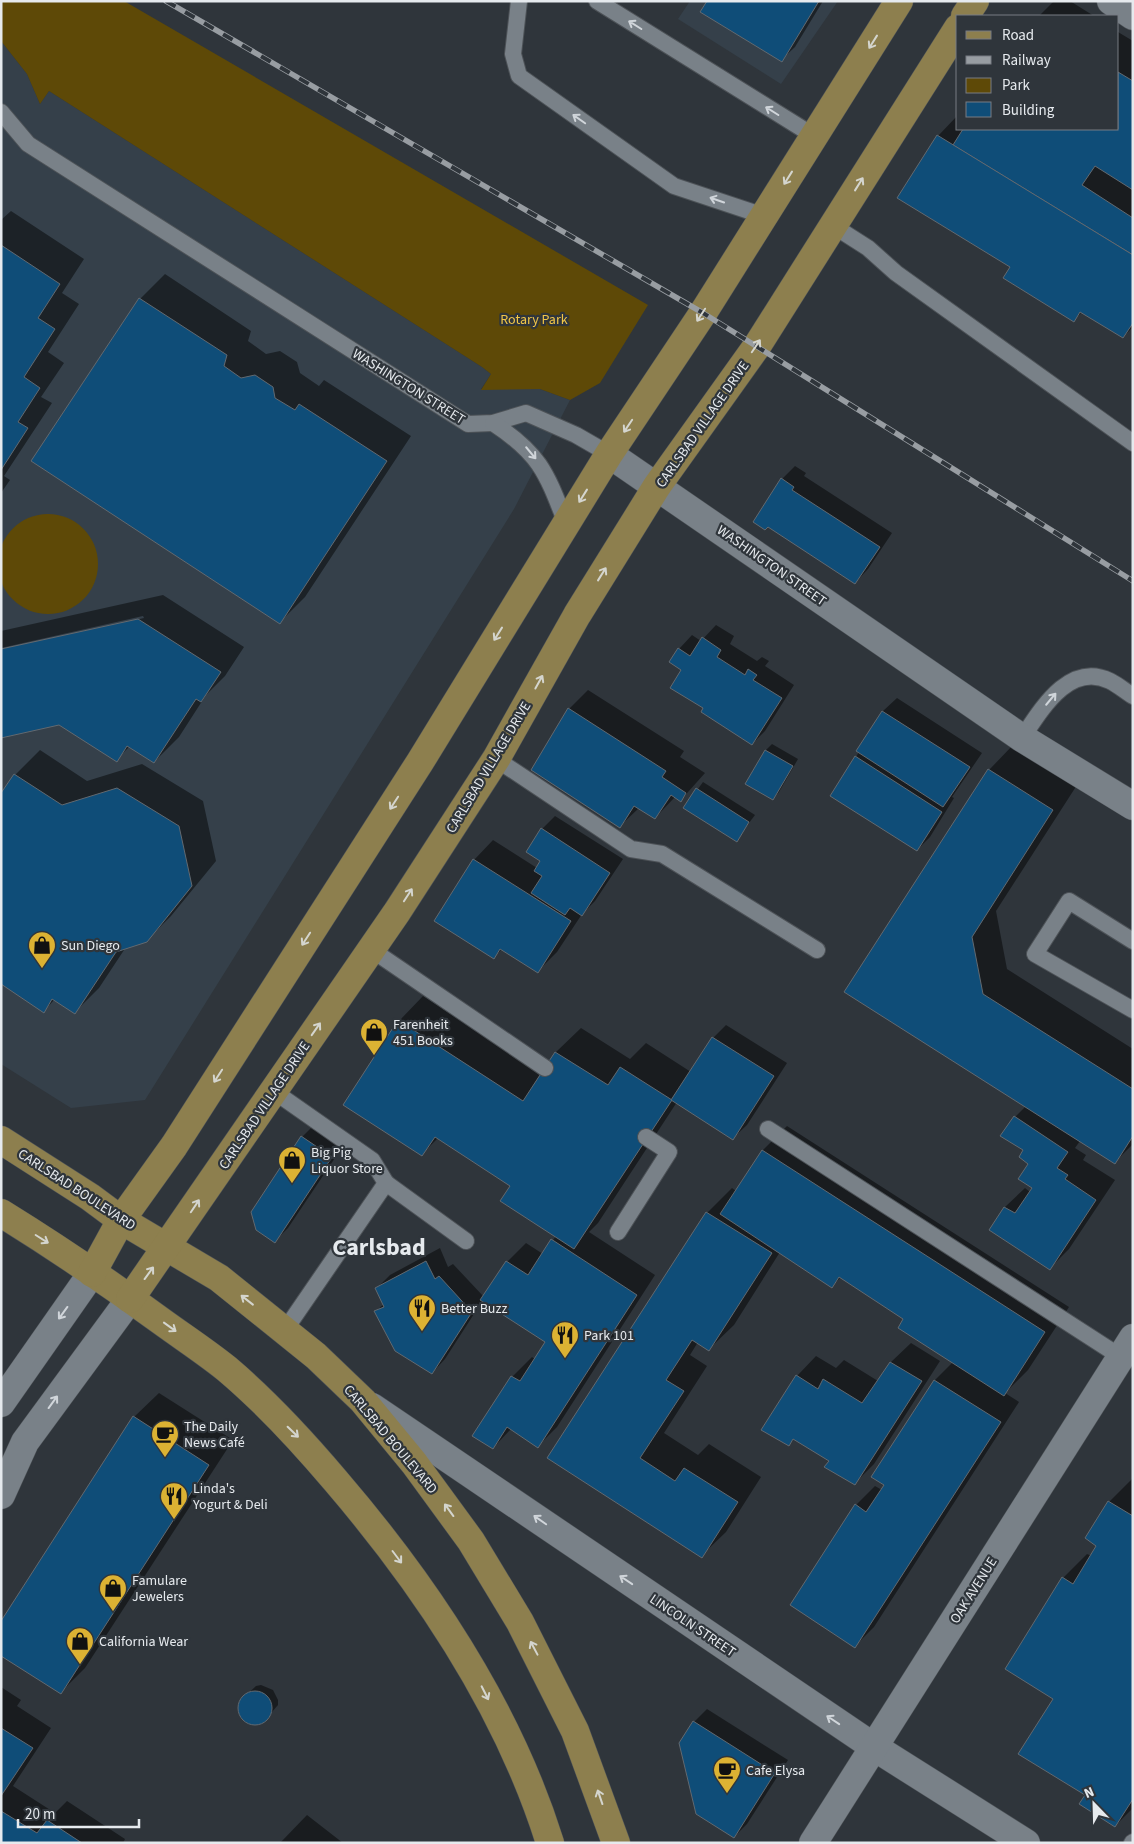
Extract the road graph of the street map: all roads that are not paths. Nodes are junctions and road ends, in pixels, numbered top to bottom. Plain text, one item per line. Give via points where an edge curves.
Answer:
1 (519, 1) edge
2 (597, 1) edge
3 (899, 1) edge
4 (974, 1) edge
5 (1111, 1) edge
6 (966, 15) edge
7 (1133, 16) edge
8 (956, 31) edge
9 (1, 112) edge
10 (814, 136) junction
11 (764, 216) junction
12 (832, 225) junction
13 (493, 423) junction
14 (1133, 443) edge
15 (609, 454) junction
16 (657, 486) junction
17 (566, 523) junction
18 (1133, 696) edge
19 (1022, 738) junction
20 (496, 759) junction
21 (1133, 806) edge
22 (1133, 941) edge
23 (372, 950) junction
24 (817, 950) dead end
25 (1133, 1010) edge
26 (545, 1068) dead end
27 (272, 1090) junction
28 (768, 1130) dead end
29 (646, 1137) dead end
30 (1, 1140) edge
31 (386, 1183) junction
32 (1, 1213) edge
33 (121, 1220) junction
34 (618, 1232) dead end
35 (466, 1241) dead end
36 (168, 1247) junction
37 (92, 1273) junction
38 (130, 1299) junction
39 (285, 1330) junction
40 (1127, 1348) edge
41 (363, 1401) junction
42 (1, 1403) edge
43 (1, 1495) edge
44 (874, 1747) junction
45 (550, 1843) edge
46 (616, 1843) edge
47 (813, 1843) edge
48 (1026, 1843) edge

11 -> 1 lane via 674,186 519,76 513,54
10 -> 2 lane
3 -> 10 main road
4 - 6 main road
5 - 7 street
12 -> 8 main road, CARLSBAD VILLAGE DRIVE
9 - 13 lane, WASHINGTON STREET via 28,144 468,424
10 -> 11 main road
11 -> 15 main road
12 - 14 lane
16 -> 12 main road, CARLSBAD VILLAGE DRIVE via 757,346
13 - 15 lane, WASHINGTON STREET via 526,413
13 -> 17 lane via 520,441 533,455 549,479
15 - 16 street, WASHINGTON STREET
15 -> 17 main road
16 - 19 street, WASHINGTON STREET
20 -> 16 main road, CARLSBAD VILLAGE DRIVE via 577,616
17 -> 33 main road via 409,778 174,1146
19 -> 18 lane via 1053,694 1076,680 1095,677 1109,681
19 - 21 street, WASHINGTON STREET
23 -> 20 main road, CARLSBAD VILLAGE DRIVE
20 - 24 lane via 631,848 662,854
22 - 25 lane via 1069,901 1036,954
23 - 26 lane
27 -> 23 main road, CARLSBAD VILLAGE DRIVE
27 - 31 lane via 372,1160
36 -> 27 main road, CARLSBAD VILLAGE DRIVE
28 - 40 lane
29 - 34 lane via 669,1152
30 - 33 main road, CARLSBAD BOULEVARD
31 - 35 lane
31 - 39 lane
32 -> 37 main road
33 - 36 main road, CARLSBAD BOULEVARD
33 - 37 main road
38 -> 36 main road, CARLSBAD VILLAGE DRIVE
39 -> 36 main road, CARLSBAD BOULEVARD via 219,1278
37 - 38 main road
37 -> 42 street
43 -> 38 street, CARLSBAD VILLAGE DRIVE via 25,1442
38 -> 45 main road via 227,1369 298,1437 364,1513 430,1602 480,1684 530,1783
39 - 41 main road, CARLSBAD BOULEVARD
40 - 44 street, OAK AVENUE
44 -> 41 street, LINCOLN STREET
46 -> 41 main road, CARLSBAD BOULEVARD via 575,1731 520,1622 471,1541 414,1463
44 - 47 street, OAK AVENUE
44 - 48 street, LINCOLN STREET

